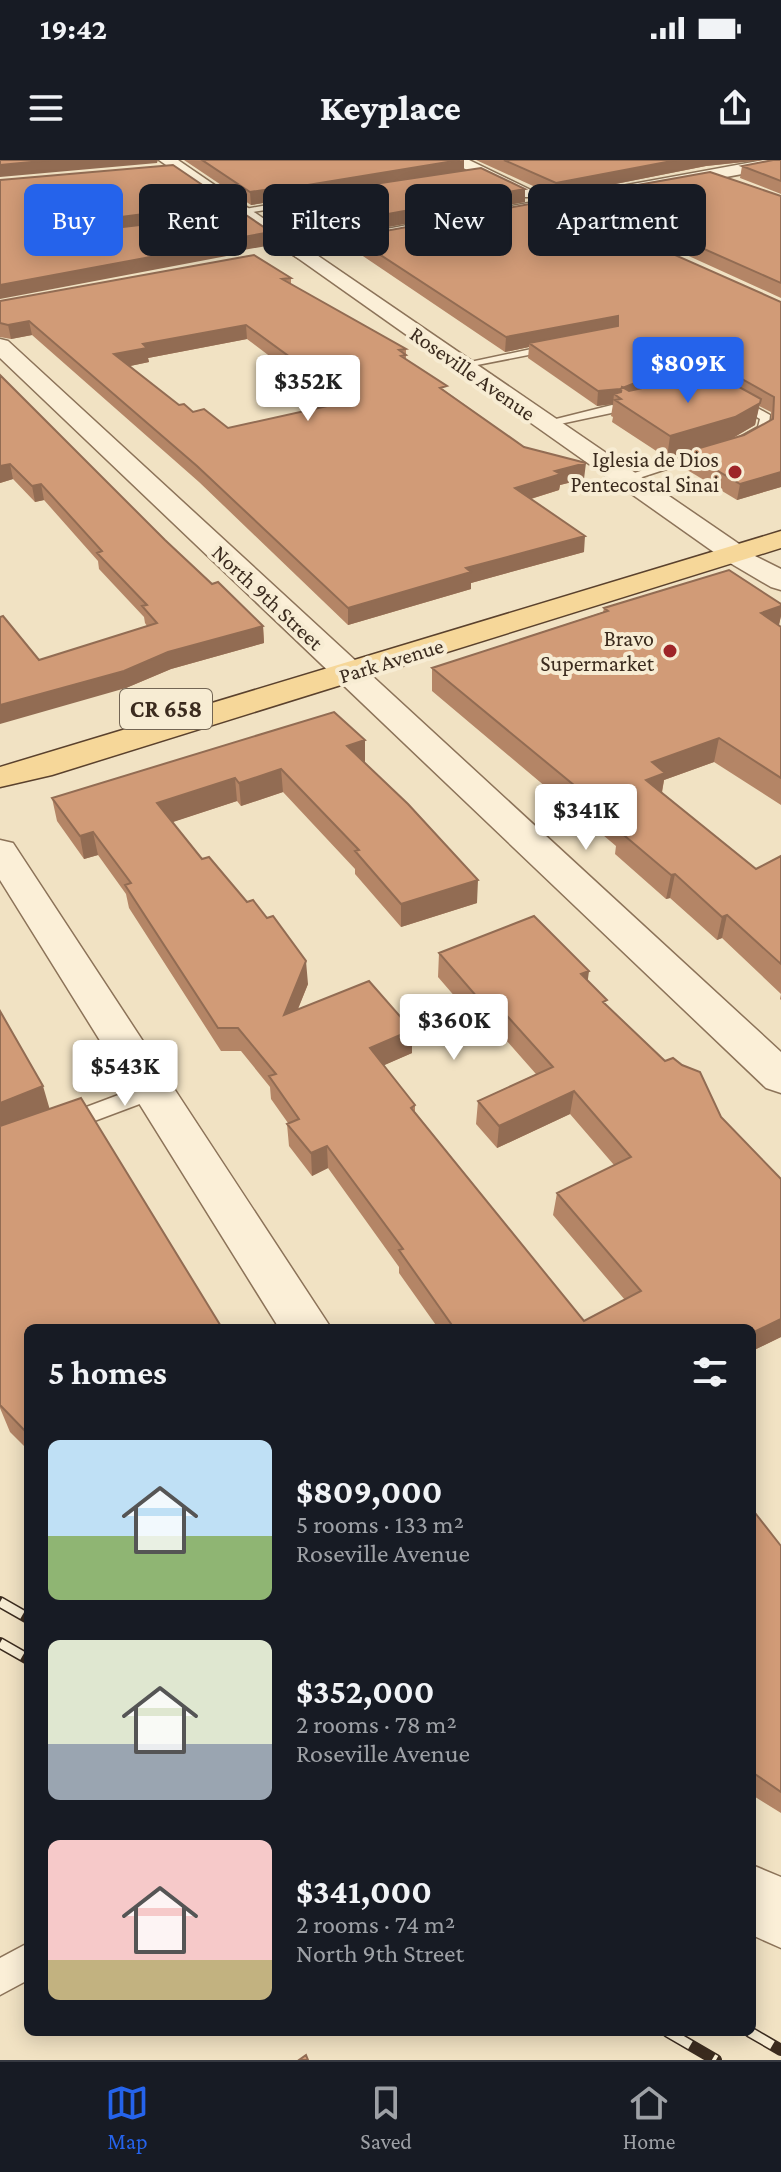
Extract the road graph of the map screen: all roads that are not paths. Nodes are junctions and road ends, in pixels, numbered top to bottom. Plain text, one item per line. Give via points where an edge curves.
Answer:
1 (781, 162) edge
2 (683, 165) dead end
3 (166, 166) edge
4 (459, 169) edge
5 (709, 175) junction
6 (194, 184) edge
7 (660, 184) edge
8 (738, 186) edge
9 (528, 194) edge
10 (277, 256) edge
11 (304, 256) edge
12 (267, 258) dead end
13 (572, 343) edge
14 (0, 346) edge
15 (462, 365) junction
16 (715, 396) edge
17 (612, 409) edge
18 (546, 423) junction
19 (736, 445) edge
20 (722, 449) edge
21 (625, 478) junction
22 (781, 523) edge
23 (781, 539) edge
24 (726, 548) junction
25 (781, 581) edge
26 (341, 665) junction
27 (0, 760) edge
28 (0, 777) edge
29 (0, 851) edge
30 (781, 1077) edge
31 (153, 1090) junction
32 (42, 1133) edge
33 (303, 1324) edge
34 (756, 1900) edge
35 (781, 1914) edge
36 (24, 1963) edge
37 (0, 1978) edge

1 - 5 street
2 - 5 street
3 - 6 street, Roseville Avenue
4 - 9 street via 485,174
5 - 7 street
5 - 8 street
10 - 12 street
11 - 15 street, Roseville Avenue
13 - 15 lane
14 - 26 street, North 9th Street
15 - 18 street, Roseville Avenue
16 - 19 lane via 766,418 764,429
17 - 18 lane
18 - 21 street, Roseville Avenue
20 - 21 lane
21 - 24 street, Roseville Avenue
22 - 24 main road, Park Avenue / CR 658
23 - 24 main road, Park Avenue / CR 658
24 - 25 street, Roseville Avenue
24 - 26 main road, Park Avenue / CR 658
26 - 27 main road, Park Avenue / CR 658
26 - 28 main road, Park Avenue / CR 658
26 - 30 street, North 9th Street
29 - 31 street
31 - 32 lane
31 - 33 street
34 - 35 street
36 - 37 lane

